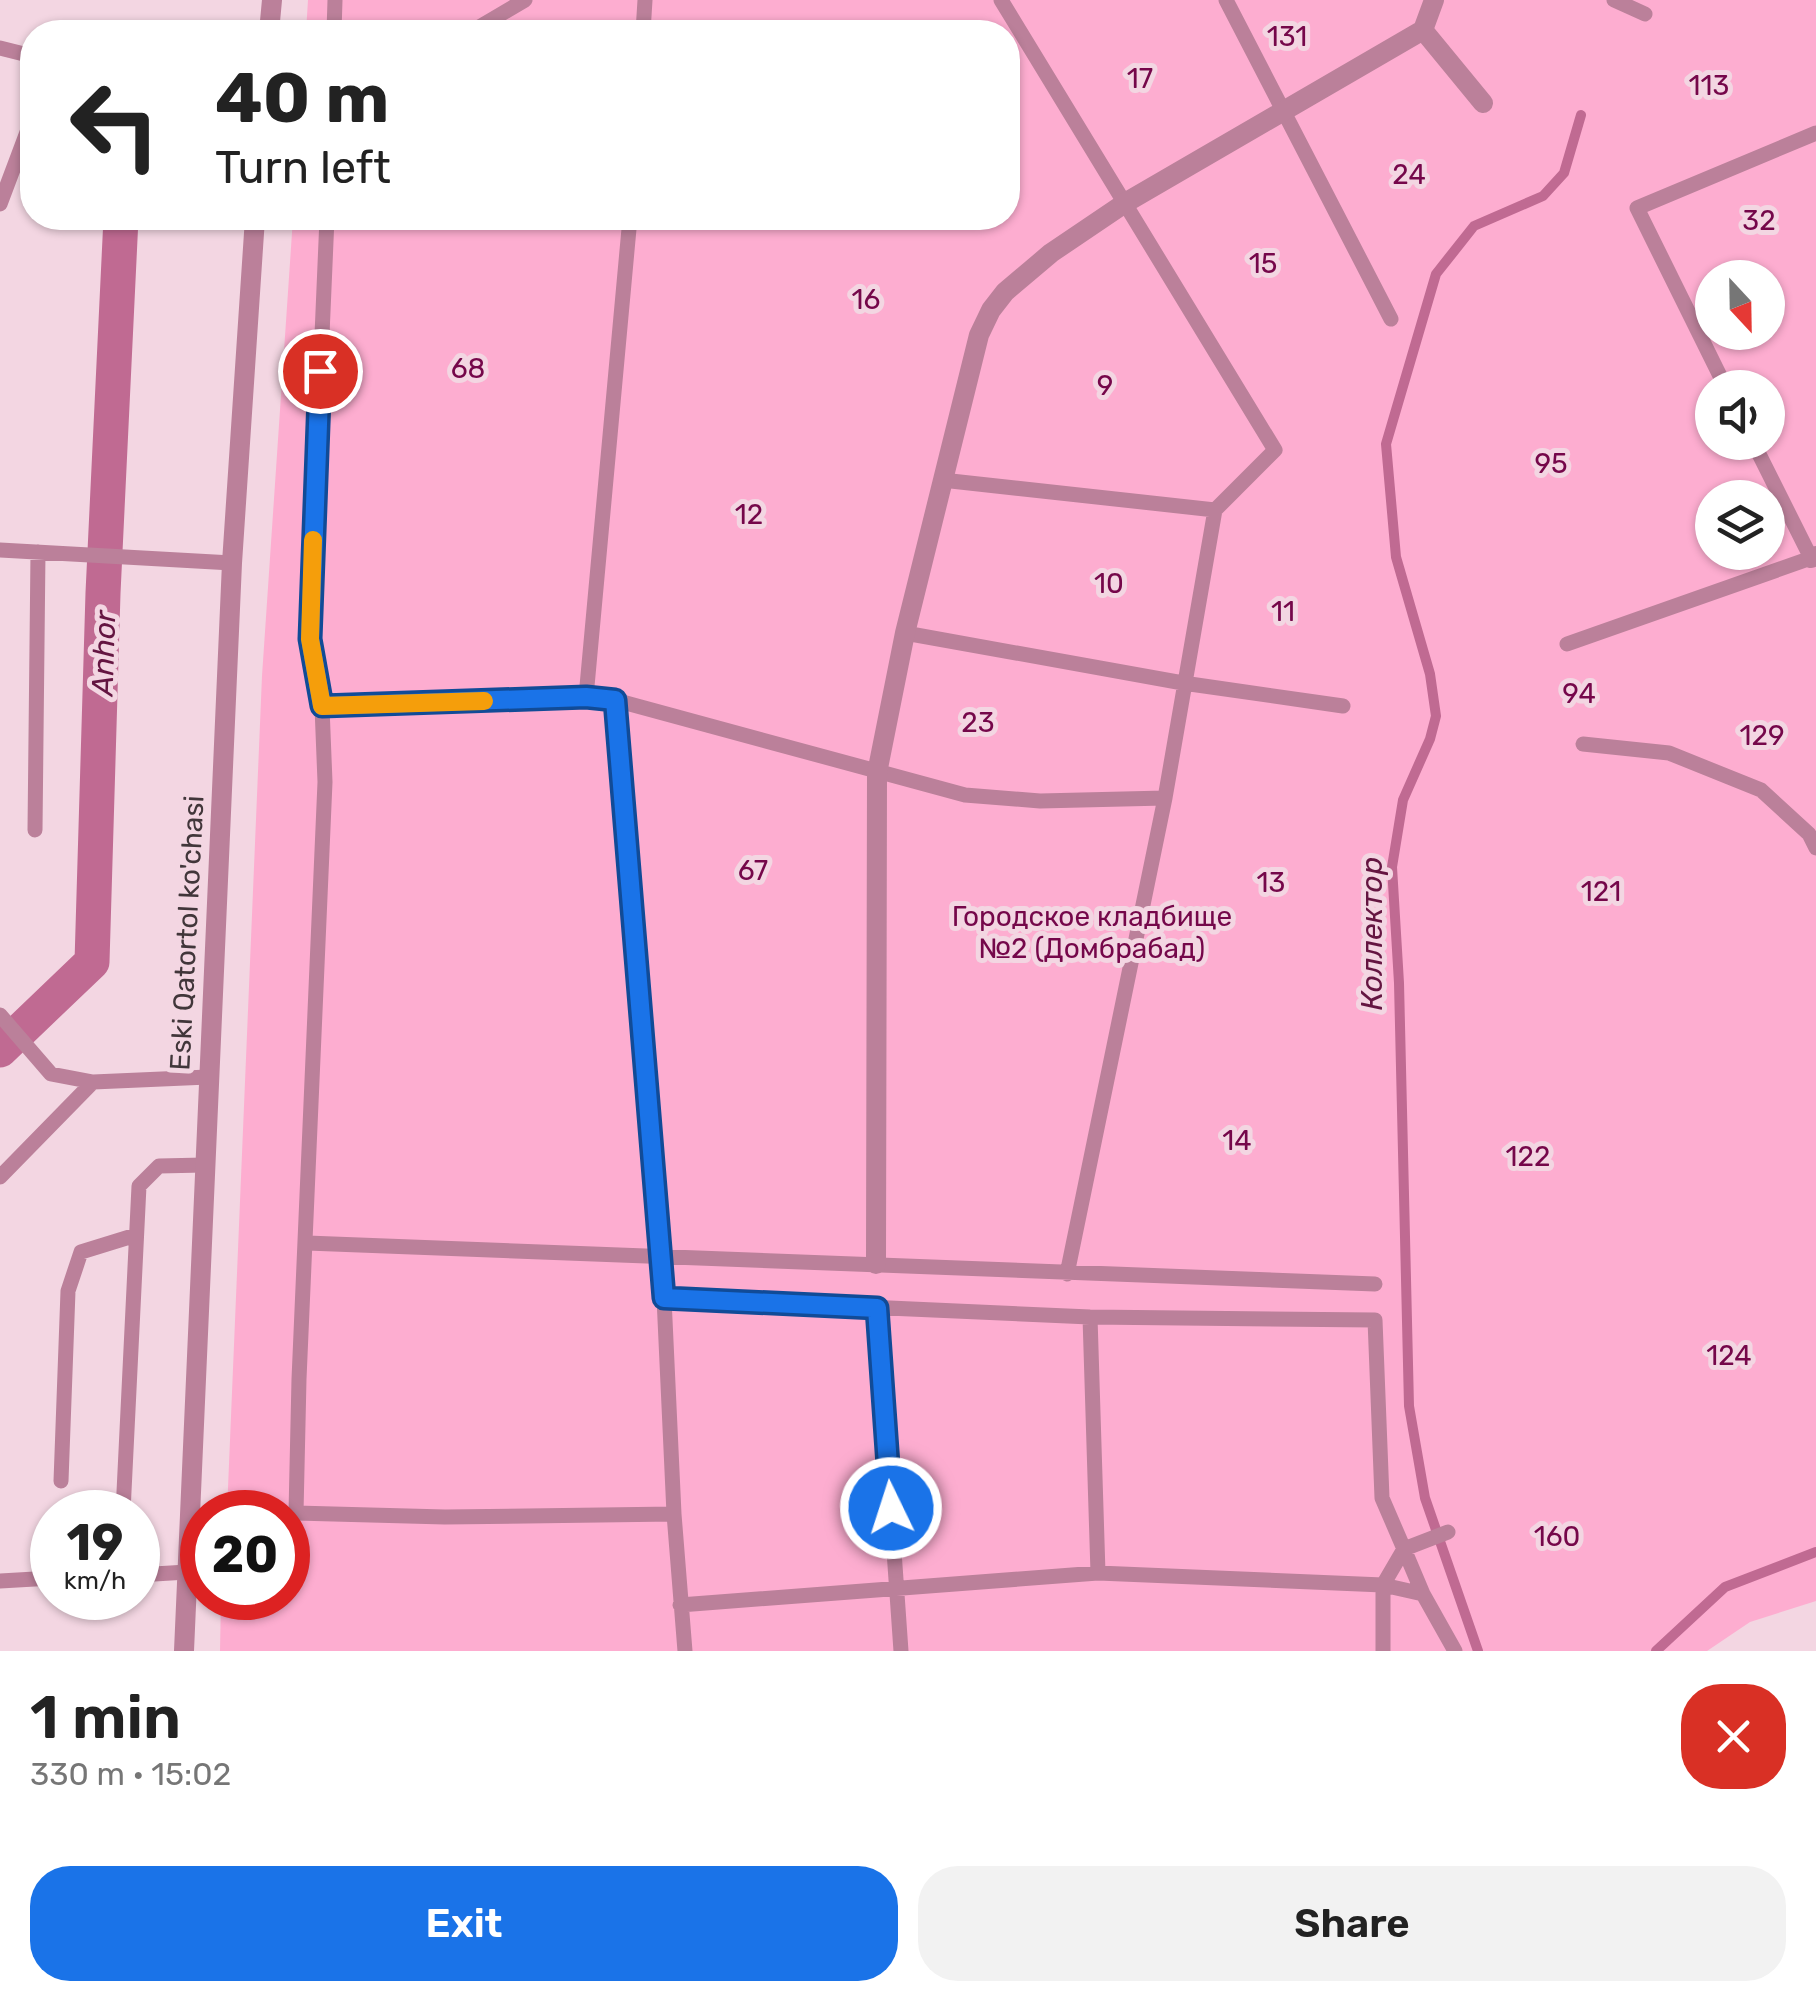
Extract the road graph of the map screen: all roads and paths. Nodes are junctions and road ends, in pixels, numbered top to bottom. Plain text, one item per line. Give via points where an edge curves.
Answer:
1 (525, 0) edge
2 (1226, 0) edge
3 (1434, 0) edge
4 (1614, 0) edge
5 (1645, 14) dead end
6 (491, 20) edge
7 (1423, 30) junction
8 (1020, 31) edge
9 (1483, 102) dead end
10 (1283, 109) junction
11 (1816, 133) edge
12 (20, 151) edge
13 (1125, 202) junction
14 (0, 204) edge
15 (254, 230) edge
16 (326, 230) edge
17 (629, 230) edge
18 (1391, 319) dead end
19 (1717, 370) edge
20 (1762, 460) edge
21 (942, 480) junction
22 (1215, 510) junction
23 (0, 550) edge
24 (38, 552) junction
25 (1813, 557) edge
26 (232, 563) junction
27 (905, 632) junction
28 (1567, 644) dead end
29 (1183, 684) junction
30 (586, 697) junction
31 (615, 700) junction
32 (322, 706) junction
33 (1342, 706) dead end
34 (1583, 744) dead end
35 (878, 773) junction
36 (1165, 798) junction
37 (35, 830) dead end
38 (1816, 848) edge
39 (0, 1016) edge
40 (208, 1077) junction
41 (93, 1082) junction
42 (204, 1165) junction
43 (0, 1177) edge
44 (136, 1235) junction
45 (307, 1243) junction
46 (660, 1256) junction
47 (876, 1264) junction
48 (1067, 1274) junction
49 (1375, 1284) dead end
50 (664, 1298) junction
51 (877, 1308) junction
52 (1090, 1317) junction
53 (61, 1481) dead end
54 (124, 1490) edge
55 (190, 1490) edge
56 (674, 1514) junction
57 (1448, 1532) dead end
58 (1404, 1549) junction
59 (1098, 1574) junction
60 (30, 1579) edge
61 (0, 1581) edge
62 (1383, 1585) junction
63 (896, 1588) junction
64 (1423, 1594) junction
65 (680, 1605) junction
66 (185, 1620) edge
67 (184, 1651) edge
68 (685, 1651) edge
69 (901, 1651) edge
70 (1383, 1651) edge
71 (1455, 1651) edge

1 - 6 lane
2 - 10 lane
3 - 7 street
4 - 5 lane
7 - 9 street
7 - 10 street
8 - 13 lane
10 - 13 street
10 - 18 lane
11 - 19 lane via 1637,208
12 - 14 lane
13 - 21 street via 1026,271 991,310
13 - 22 lane via 1275,450
15 - 26 street, Eski Qatortol ko'chasi
16 - 32 lane via 310,639
17 - 30 lane
20 - 25 lane
21 - 22 lane
21 - 27 street
22 - 29 lane
23 - 24 lane
24 - 26 lane
24 - 37 lane
25 - 28 lane
26 - 40 street, Eski Qatortol ko'chasi
27 - 29 lane
27 - 35 street
29 - 33 lane
29 - 36 lane
30 - 31 lane
30 - 32 lane
31 - 35 lane
31 - 46 lane
32 - 45 lane via 325,782
34 - 38 lane via 1669,753 1762,790
35 - 36 lane via 965,795 1040,802
35 - 47 street
36 - 48 lane
39 - 41 lane via 50,1074
40 - 41 lane
40 - 42 street, Eski Qatortol ko'chasi
41 - 43 lane
42 - 44 lane via 158,1166 138,1186
42 - 55 street, Eski Qatortol ko'chasi
44 - 53 lane via 81,1252 68,1291
44 - 54 lane
45 - 46 lane
45 - 56 lane via 296,1513
46 - 47 lane
46 - 50 lane
47 - 48 lane
48 - 49 lane
50 - 51 lane
50 - 56 lane
51 - 52 lane
51 - 63 lane
52 - 58 lane via 1375,1320 1382,1498
52 - 59 lane
56 - 65 lane
57 - 58 lane
58 - 62 lane
58 - 64 lane
59 - 62 lane
59 - 63 lane
60 - 61 lane
62 - 64 lane
62 - 70 lane
63 - 65 lane
63 - 69 lane
64 - 71 lane
65 - 68 lane
66 - 67 street, Eski Qatortol ko'chasi

